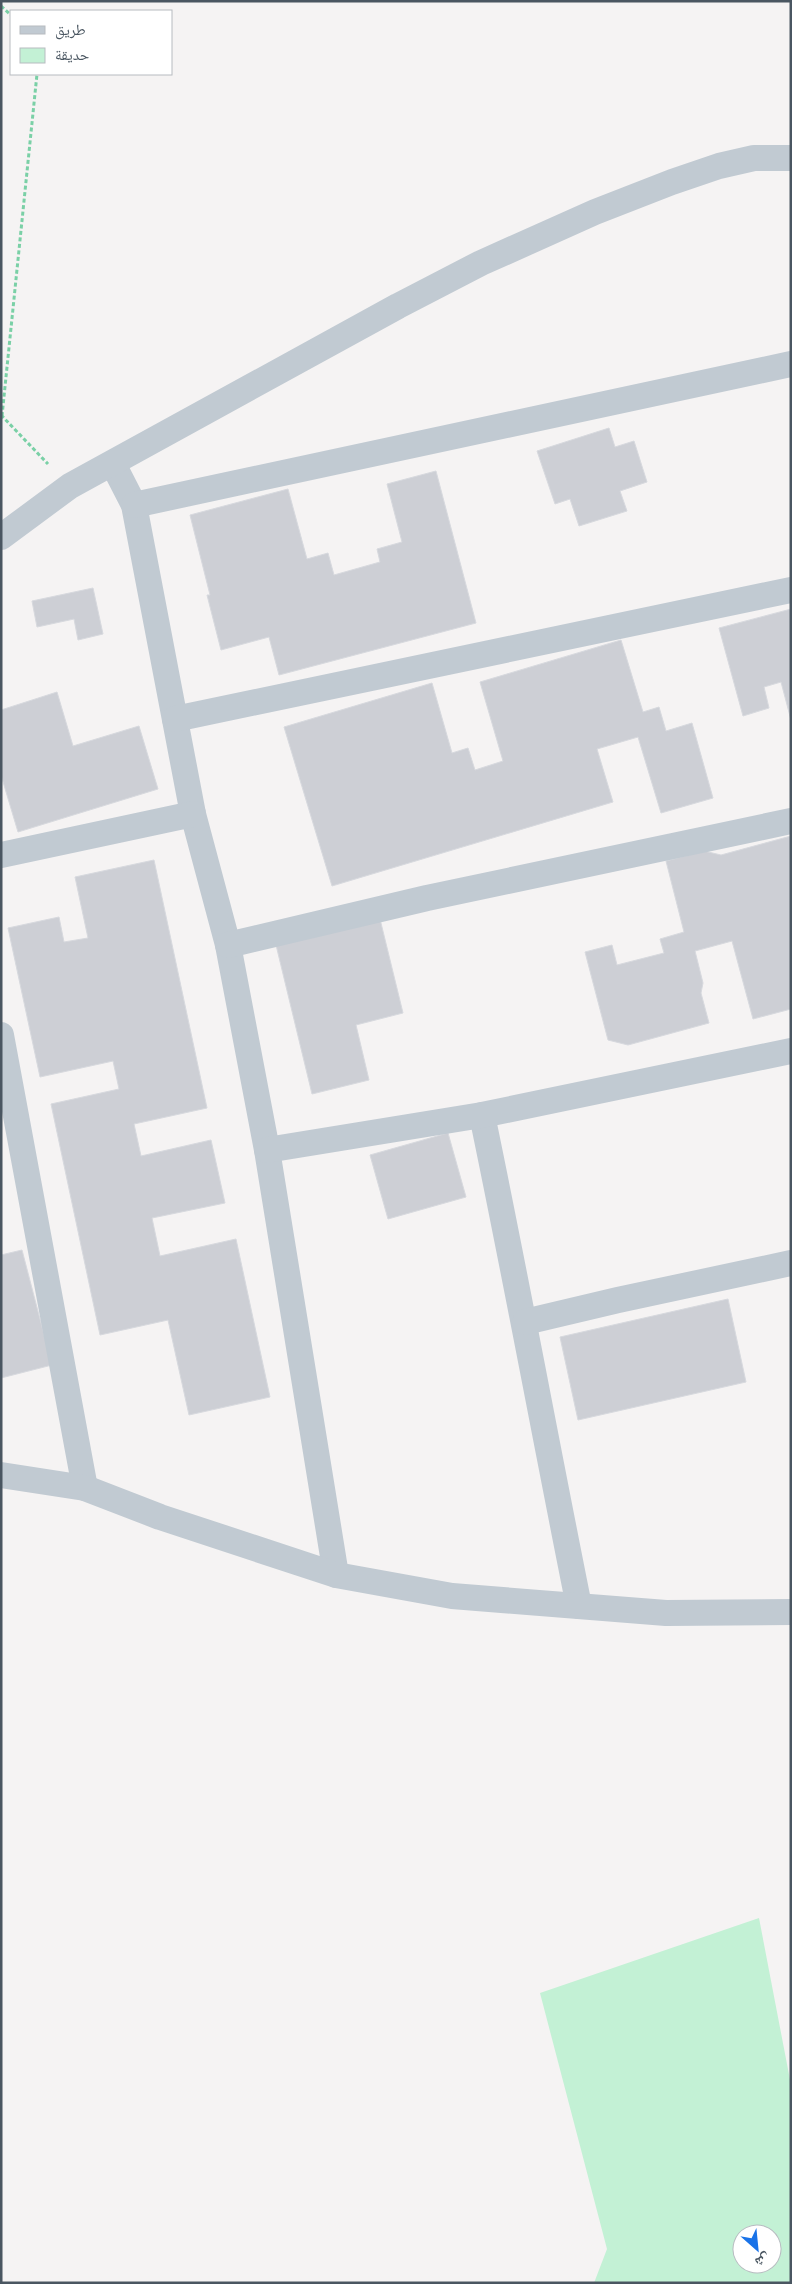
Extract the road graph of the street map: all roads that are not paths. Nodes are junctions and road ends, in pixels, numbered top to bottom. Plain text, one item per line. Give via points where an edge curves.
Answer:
1 (791, 158) edge
2 (791, 364) edge
3 (113, 464) junction
4 (134, 505) junction
5 (1, 537) edge
6 (791, 590) edge
7 (175, 719) junction
8 (193, 814) junction
9 (791, 820) edge
10 (1, 855) edge
11 (228, 945) junction
12 (1, 1034) edge
13 (791, 1051) edge
14 (482, 1115) junction
15 (267, 1150) junction
16 (791, 1263) edge
17 (525, 1322) junction
18 (1, 1475) edge
19 (85, 1488) junction
20 (336, 1575) junction
21 (579, 1606) junction
22 (791, 1612) edge

1 - 3 street via 754,158 719,166 595,212 490,259 398,306
2 - 4 street
3 - 4 street
3 - 5 street via 70,486
4 - 7 street
6 - 7 street
7 - 8 street
8 - 10 street
8 - 11 street
9 - 11 street via 427,898
11 - 15 street
12 - 19 street
13 - 14 street
14 - 15 street
14 - 17 street
15 - 20 street
16 - 17 street
17 - 21 street
18 - 19 street
19 - 20 street via 160,1517
20 - 21 street via 452,1596
21 - 22 street via 666,1613

